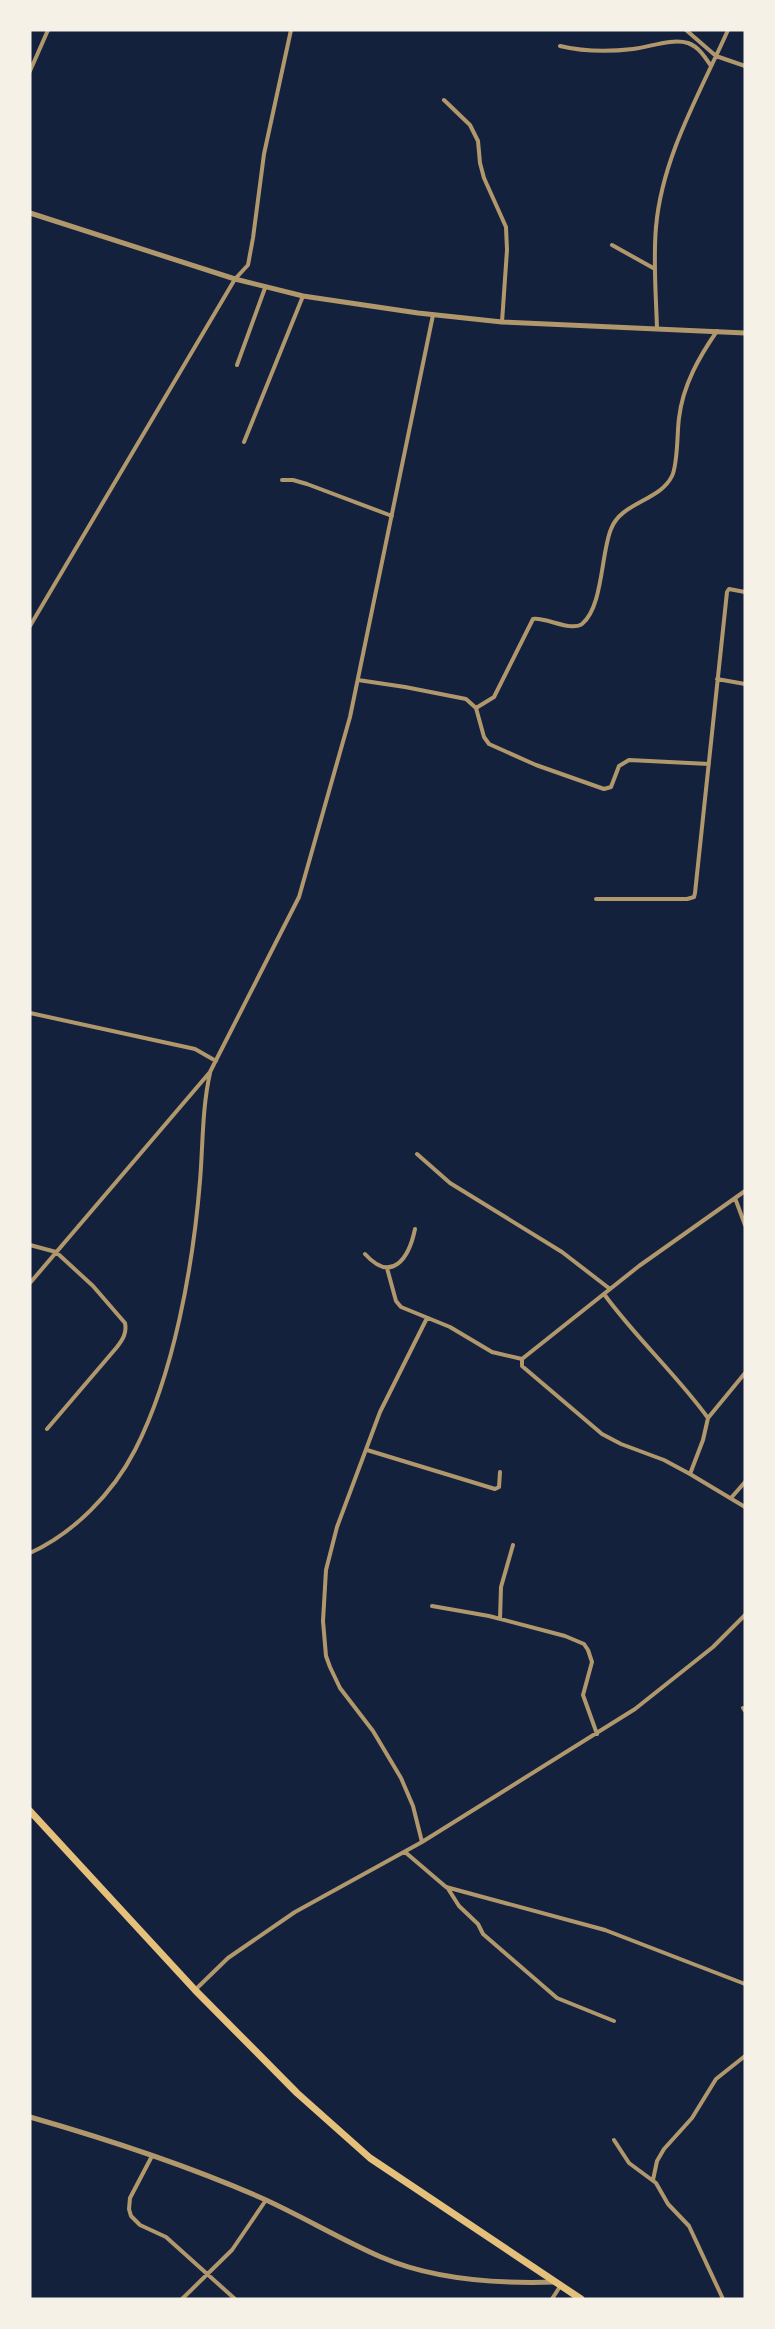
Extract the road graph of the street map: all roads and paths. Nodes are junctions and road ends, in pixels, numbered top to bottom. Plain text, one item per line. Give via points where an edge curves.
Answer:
1 (48, 30) edge
2 (291, 30) edge
3 (686, 30) edge
4 (728, 30) edge
5 (560, 46) dead end
6 (716, 57) junction
7 (711, 66) junction
8 (745, 66) edge
9 (30, 71) edge
10 (444, 100) dead end
11 (30, 213) edge
12 (612, 245) dead end
13 (655, 269) junction
14 (235, 279) junction
15 (265, 288) junction
16 (303, 296) junction
17 (433, 315) junction
18 (502, 321) junction
19 (657, 328) junction
20 (717, 330) junction
21 (745, 333) edge
22 (237, 365) dead end
23 (244, 442) dead end
24 (282, 480) dead end
25 (392, 516) junction
26 (745, 592) edge
27 (30, 626) edge
28 (717, 679) junction
29 (358, 680) junction
30 (745, 684) edge
31 (476, 708) junction
32 (708, 764) junction
33 (596, 899) dead end
34 (30, 1012) edge
35 (216, 1061) junction
36 (210, 1072) junction
37 (417, 1154) dead end
38 (745, 1191) edge
39 (735, 1198) junction
40 (745, 1225) edge
41 (416, 1229) dead end
42 (30, 1245) edge
43 (56, 1252) junction
44 (364, 1254) dead end
45 (387, 1268) junction
46 (30, 1283) edge
47 (610, 1289) junction
48 (604, 1294) junction
49 (427, 1318) junction
50 (522, 1359) junction
51 (745, 1373) edge
52 (708, 1418) junction
53 (46, 1429) dead end
54 (366, 1450) junction
55 (500, 1472) dead end
56 (690, 1474) junction
57 (745, 1482) edge
58 (731, 1498) junction
59 (745, 1507) edge
60 (513, 1545) dead end
61 (30, 1553) edge
62 (432, 1606) dead end
63 (745, 1616) edge
64 (500, 1619) junction
65 (597, 1734) junction
66 (30, 1811) edge
67 (422, 1842) junction
68 (405, 1852) junction
69 (446, 1887) junction
70 (745, 1984) edge
71 (195, 1990) junction
72 (614, 2021) dead end
73 (745, 2056) edge
74 (30, 2117) edge
75 (614, 2140) dead end
76 (153, 2155) junction
77 (653, 2180) junction
78 (266, 2200) junction
79 (208, 2275) junction
80 (559, 2283) junction
81 (182, 2299) edge
82 (235, 2299) edge
83 (552, 2299) edge
84 (581, 2299) edge
85 (723, 2299) edge

1 - 9 street
2 - 14 street via 264,154 248,265
3 - 6 street
4 - 6 street
5 - 7 street via 591,52 688,43
6 - 7 street
6 - 8 street
7 - 13 street via 672,155 662,189
10 - 18 street via 470,125 478,141 484,178 506,227
11 - 14 street
12 - 13 street
13 - 19 street
14 - 15 street
14 - 27 street
15 - 16 street
15 - 22 street
16 - 17 street
16 - 23 street
17 - 18 street
17 - 25 street
18 - 19 street
19 - 20 street
20 - 21 street
20 - 31 street via 685,391 672,477 658,491 622,513 611,527 599,586 586,619 574,627 533,619 494,697
24 - 25 street via 307,484
25 - 29 street
26 - 28 street via 727,592
28 - 30 street
28 - 32 street
29 - 31 street via 466,699
29 - 35 street via 299,897
31 - 32 street via 483,737 489,744 604,789 611,787 620,766 629,760
32 - 33 street via 694,897
34 - 35 street via 195,1049
35 - 36 street
36 - 43 street
36 - 61 street via 191,1250 168,1361 152,1406 135,1449 104,1495 66,1532
37 - 47 street via 450,1183 562,1252
38 - 39 street
39 - 40 street
39 - 47 street
41 - 45 street via 406,1256
42 - 43 street
43 - 46 street
43 - 53 street via 93,1286 126,1329 117,1347
44 - 45 street via 374,1265
45 - 49 street via 396,1301
47 - 48 street
48 - 50 street
48 - 52 street
49 - 50 street via 492,1352
49 - 54 street via 391,1387
50 - 56 street via 522,1366 594,1428
51 - 52 street
52 - 56 street
54 - 55 street via 495,1489 499,1487
54 - 67 street via 337,1527 326,1570 326,1656 340,1688 373,1731 401,1778
56 - 58 street
57 - 58 street
58 - 59 street
60 - 64 street via 501,1587
62 - 64 street
63 - 65 street via 664,1687
64 - 65 street via 584,1644 592,1662 583,1695
65 - 67 street
66 - 71 main road
67 - 68 street
68 - 69 street
68 - 71 street via 295,1912 228,1958
69 - 70 street via 605,1930
69 - 72 street via 483,1934 558,1998
71 - 80 main road via 297,2093 370,2158
73 - 77 street via 716,2079 692,2118 664,2149
74 - 76 street
75 - 77 street via 629,2163
76 - 78 street
76 - 79 street via 130,2198 131,2216 140,2225 166,2237
77 - 85 street via 695,2235
78 - 79 street via 232,2250
78 - 80 street via 382,2257 420,2270 496,2281
79 - 81 street
79 - 82 street
80 - 83 street
80 - 84 main road

